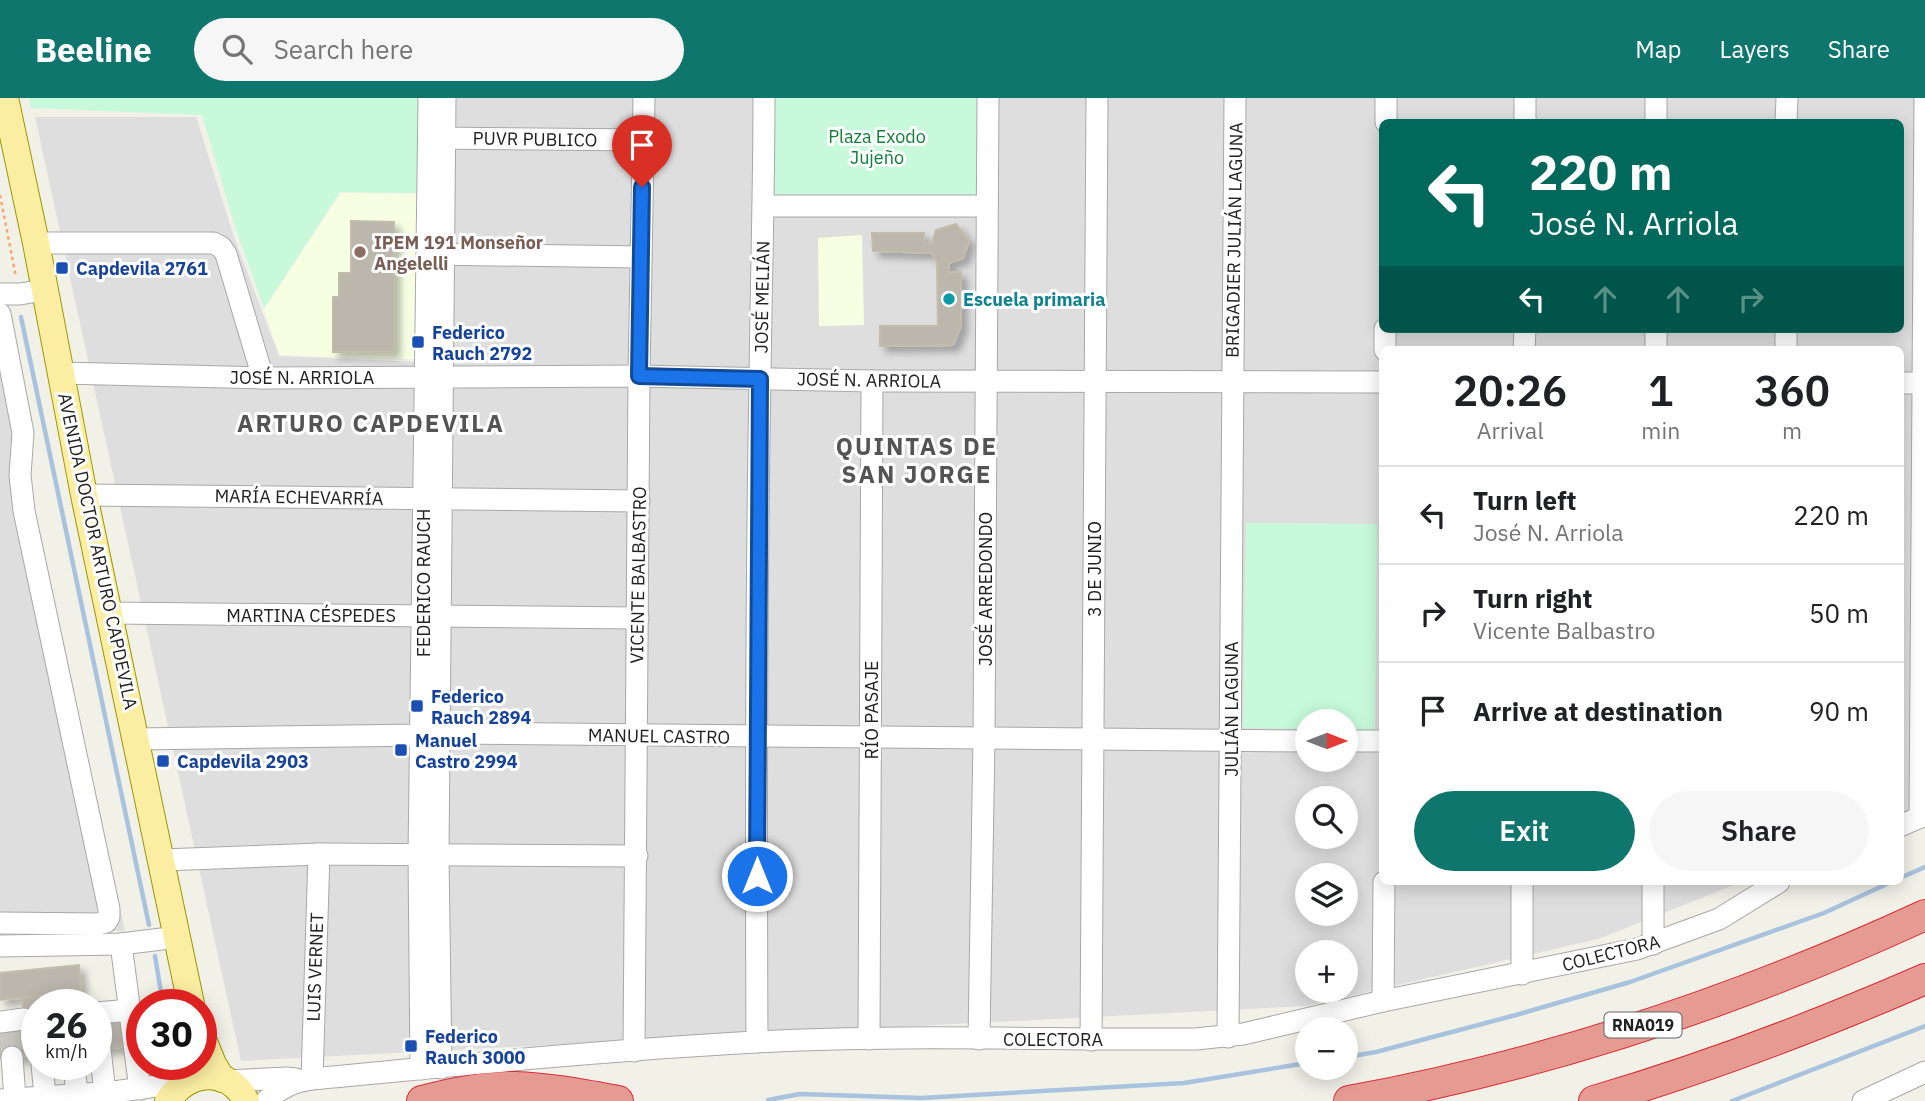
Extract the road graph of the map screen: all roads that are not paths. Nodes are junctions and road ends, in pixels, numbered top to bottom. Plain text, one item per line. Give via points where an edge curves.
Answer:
1 (5, 98) edge
2 (429, 98) edge
3 (446, 98) edge
4 (644, 98) edge
5 (764, 98) edge
6 (988, 98) edge
7 (1097, 98) edge
8 (1236, 98) edge
9 (1385, 98) edge
10 (1525, 98) edge
11 (1656, 98) edge
12 (1787, 98) edge
13 (1925, 98) edge
14 (1385, 119) edge
15 (1525, 119) edge
16 (1656, 119) edge
17 (1786, 119) edge
18 (6, 130) edge
19 (437, 138) junction
20 (642, 140) junction
21 (764, 206) junction
22 (987, 206) junction
23 (36, 243) junction
24 (435, 254) junction
25 (642, 257) junction
26 (21, 292) edge
27 (0, 314) edge
28 (61, 373) junction
29 (639, 376) junction
30 (263, 378) junction
31 (434, 378) junction
32 (760, 379) junction
33 (872, 381) junction
34 (986, 381) junction
35 (1095, 381) junction
36 (1233, 381) junction
37 (1379, 382) edge
38 (1916, 383) edge
39 (10, 455) edge
40 (84, 495) junction
41 (432, 498) junction
42 (639, 501) junction
43 (109, 613) junction
44 (432, 616) junction
45 (638, 618) junction
46 (431, 735) junction
47 (636, 736) junction
48 (756, 737) junction
49 (871, 737) junction
50 (984, 738) junction
51 (136, 739) junction
52 (1093, 739) junction
53 (1231, 741) junction
54 (1295, 741) edge
55 (1358, 741) edge
56 (1379, 741) edge
57 (1910, 745) edge
58 (1923, 816) edge
59 (1904, 824) edge
60 (318, 854) junction
61 (429, 854) junction
62 (636, 856) junction
63 (162, 860) junction
64 (1384, 885) edge
65 (1522, 885) edge
66 (1653, 885) edge
67 (1774, 885) edge
68 (1925, 915) edge
69 (0, 923) edge
70 (178, 937) junction
71 (121, 944) junction
72 (1653, 944) junction
73 (0, 946) edge
74 (1522, 974) junction
75 (1925, 979) edge
76 (128, 989) edge
77 (188, 989) edge
78 (1383, 1001) junction
79 (1228, 1037) junction
80 (869, 1039) junction
81 (979, 1039) junction
82 (1091, 1040) junction
83 (757, 1042) junction
84 (634, 1051) junction
85 (12, 1057) tunnel mouth
86 (431, 1068) junction
87 (217, 1069) edge
88 (1925, 1072) edge
89 (44, 1080) edge
90 (76, 1080) edge
91 (106, 1080) edge
92 (224, 1080) junction
93 (308, 1080) junction
94 (184, 1082) edge
95 (109, 1092) junction
96 (77, 1094) junction
97 (139, 1095) edge
98 (45, 1096) junction
99 (8, 1099) edge
100 (1875, 1099) edge
101 (246, 1101) edge
102 (266, 1101) edge
103 (422, 1101) edge
104 (618, 1101) edge
105 (1349, 1101) edge
106 (1594, 1101) edge

1 - 18 main road, AVENIDA DOCTOR ARTURO CAPDEVILA
2 - 19 street, FEDERICO RAUCH
3 - 19 street, FEDERICO RAUCH
4 - 20 street, VICENTE BALBASTRO
5 - 21 street, JOSÉ MELIÁN
6 - 22 street, JOSÉ ARREDONDO
7 - 35 street, 3 DE JUNIO
8 - 36 street, BRIGADIER JULIÁN LAGUNA
9 - 14 street
10 - 15 street
11 - 16 street
12 - 17 street
13 - 38 street
18 - 23 main road, AVENIDA DOCTOR ARTURO CAPDEVILA
19 - 20 street, PUVR PUBLICO
19 - 24 street, FEDERICO RAUCH
20 - 25 street, VICENTE BALBASTRO
21 - 22 street
21 - 32 street, JOSÉ MELIÁN
22 - 34 street, JOSÉ ARREDONDO
23 - 26 main road, AVENIDA DOCTOR ARTURO CAPDEVILA
23 - 30 street via 213,243 221,247
24 - 25 street
24 - 31 street, FEDERICO RAUCH
25 - 29 street, VICENTE BALBASTRO
26 - 28 main road, AVENIDA DOCTOR ARTURO CAPDEVILA
27 - 39 street via 23,433
28 - 30 street, JOSÉ N. ARRIOLA
28 - 40 main road, AVENIDA DOCTOR ARTURO CAPDEVILA
29 - 31 street, JOSÉ N. ARRIOLA
29 - 32 street, JOSÉ N. ARRIOLA
29 - 42 street, VICENTE BALBASTRO
30 - 31 street, JOSÉ N. ARRIOLA
31 - 41 street, FEDERICO RAUCH
32 - 33 street, JOSÉ N. ARRIOLA
32 - 48 street, JOSÉ MELIÁN
33 - 34 street, JOSÉ N. ARRIOLA
33 - 49 street, RÍO PASAJE
34 - 35 street, JOSÉ N. ARRIOLA
34 - 50 street, JOSÉ ARREDONDO
35 - 36 street, JOSÉ N. ARRIOLA
35 - 52 street, 3 DE JUNIO
36 - 37 street, JOSÉ N. ARRIOLA
36 - 53 street, JULIÁN LAGUNA
38 - 57 street
39 - 69 street via 20,475 108,917 98,924
40 - 41 street, MARÍA ECHEVARRÍA
40 - 43 main road, AVENIDA DOCTOR ARTURO CAPDEVILA
41 - 42 street, MARÍA ECHEVARRÍA
41 - 44 street, FEDERICO RAUCH
42 - 45 street, VICENTE BALBASTRO
43 - 44 street, MARTINA CÉSPEDES
43 - 51 main road, AVENIDA DOCTOR ARTURO CAPDEVILA
44 - 45 street, MARTINA CÉSPEDES
44 - 46 street, FEDERICO RAUCH
45 - 47 street, VICENTE BALBASTRO
46 - 47 street, MANUEL CASTRO
46 - 51 street, MANUEL CASTRO
46 - 61 street, FEDERICO RAUCH
47 - 48 street, MANUEL CASTRO
47 - 62 street, VICENTE BALBASTRO
48 - 49 street, MANUEL CASTRO
48 - 83 street, JOSÉ MELIÁN
49 - 50 street, MANUEL CASTRO
49 - 80 street, RÍO PASAJE
50 - 52 street, MANUEL CASTRO
50 - 81 street, JOSÉ ARREDONDO
51 - 63 main road, AVENIDA DOCTOR ARTURO CAPDEVILA
52 - 53 street, MANUEL CASTRO
52 - 82 street, 3 DE JUNIO
53 - 54 street, MANUEL CASTRO
53 - 79 street, JULIÁN LAGUNA
55 - 56 street
57 - 58 street
58 - 59 street
60 - 61 street
60 - 63 street
60 - 93 street, LUIS VERNET
61 - 62 street
61 - 86 street, FEDERICO RAUCH
62 - 84 street, VICENTE BALBASTRO
63 - 70 main road, AVENIDA DOCTOR ARTURO CAPDEVILA
64 - 78 street
65 - 74 street
66 - 72 street
67 - 72 street, COLECTORA via 1719,919
68 - 105 highway, RNA019 via 1821,961 1670,1017 1518,1062
70 - 71 street
70 - 77 main road, AVENIDA DOCTOR ARTURO CAPDEVILA
71 - 73 street
71 - 76 street
72 - 74 street, COLECTORA
74 - 78 street, COLECTORA
75 - 106 highway via 1758,1047
78 - 79 street, COLECTORA
79 - 82 street, COLECTORA
80 - 81 street, COLECTORA
80 - 83 street, COLECTORA
81 - 82 street, COLECTORA
83 - 84 street, COLECTORA
84 - 86 street, COLECTORA
85 - 99 street
86 - 93 street, COLECTORA
87 - 92 main road
88 - 100 street
89 - 98 street
90 - 96 street
91 - 95 street
92 - 93 street, COLECTORA
92 - 94 main road via 201,1076
92 - 101 main road
93 - 102 street, COLECTORA via 291,1083
94 - 97 street
95 - 96 street
95 - 97 street
96 - 98 street
98 - 99 street
103 - 104 highway via 512,1087

